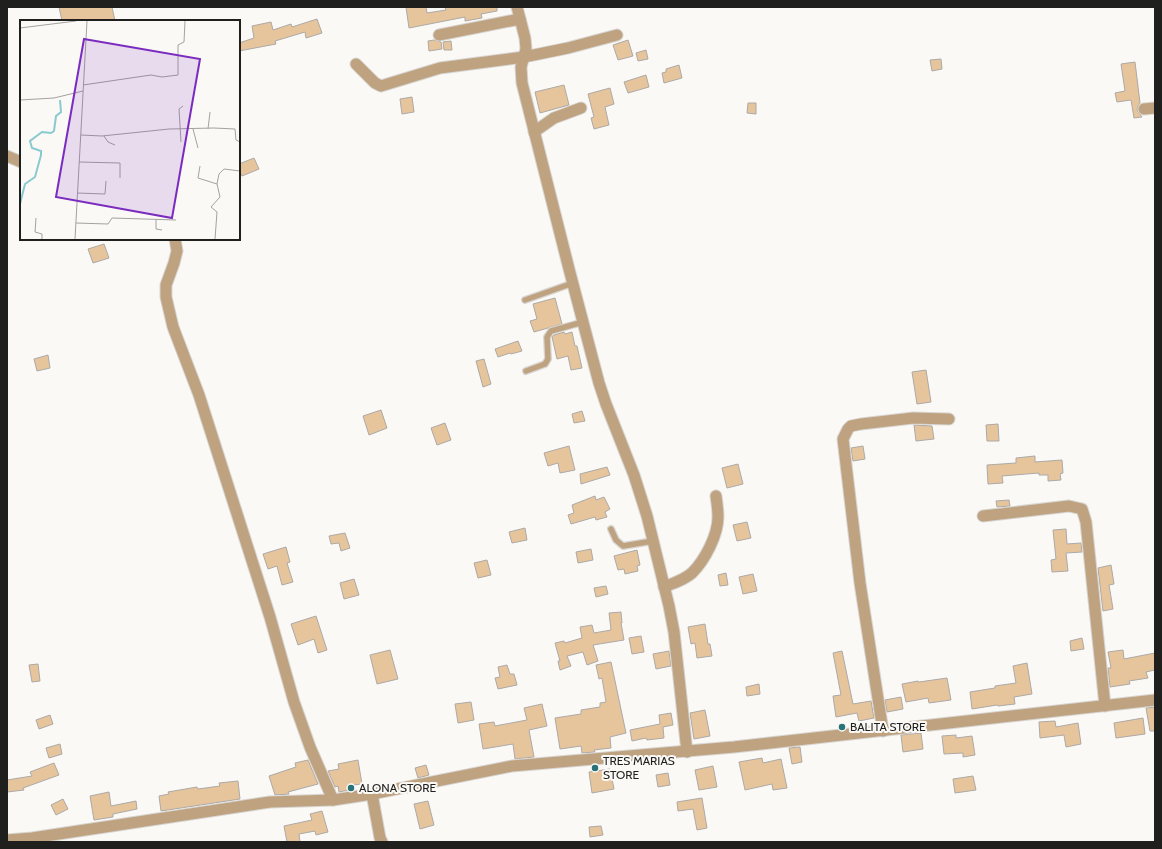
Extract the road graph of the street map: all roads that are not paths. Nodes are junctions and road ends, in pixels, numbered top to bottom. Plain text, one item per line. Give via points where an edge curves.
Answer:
1 (517, 7) edge
2 (520, 19) junction
3 (439, 35) dead end
4 (617, 35) dead end
5 (524, 57) junction
6 (356, 64) dead end
7 (581, 108) dead end
8 (534, 132) junction
9 (7, 156) edge
10 (20, 162) edge
11 (175, 240) edge
12 (573, 283) junction
13 (525, 300) dead end
14 (583, 322) junction
15 (526, 371) dead end
16 (949, 419) dead end
17 (716, 496) dead end
18 (983, 516) dead end
19 (611, 529) dead end
20 (653, 541) junction
21 (664, 587) junction
22 (1155, 700) edge
23 (1106, 706) junction
24 (883, 730) junction
25 (687, 752) junction
26 (372, 794) junction
27 (333, 800) junction
28 (7, 840) edge
29 (382, 842) edge

1 - 2 street
2 - 3 street
2 - 5 street via 525,38
4 - 5 street
5 - 6 street via 440,68 381,86
5 - 8 street via 521,67 522,83
7 - 8 street via 554,118
8 - 12 street
9 - 10 street
11 - 27 street via 177,251 166,285 173,327 265,602 294,702
12 - 13 lane
12 - 14 street
14 - 15 lane via 551,331 547,338 548,359 545,364
14 - 20 street via 604,397 634,475
16 - 24 street via 913,418 861,424 851,426 842,439 860,583
17 - 21 street via 716,530 706,554 692,572
18 - 23 street via 1069,506 1082,509 1086,522
19 - 20 lane via 616,540 623,546
20 - 21 street
21 - 25 street via 674,632
22 - 23 street
23 - 24 street
24 - 25 street
25 - 26 street via 512,766
26 - 27 street
26 - 29 street
27 - 28 street via 270,802

